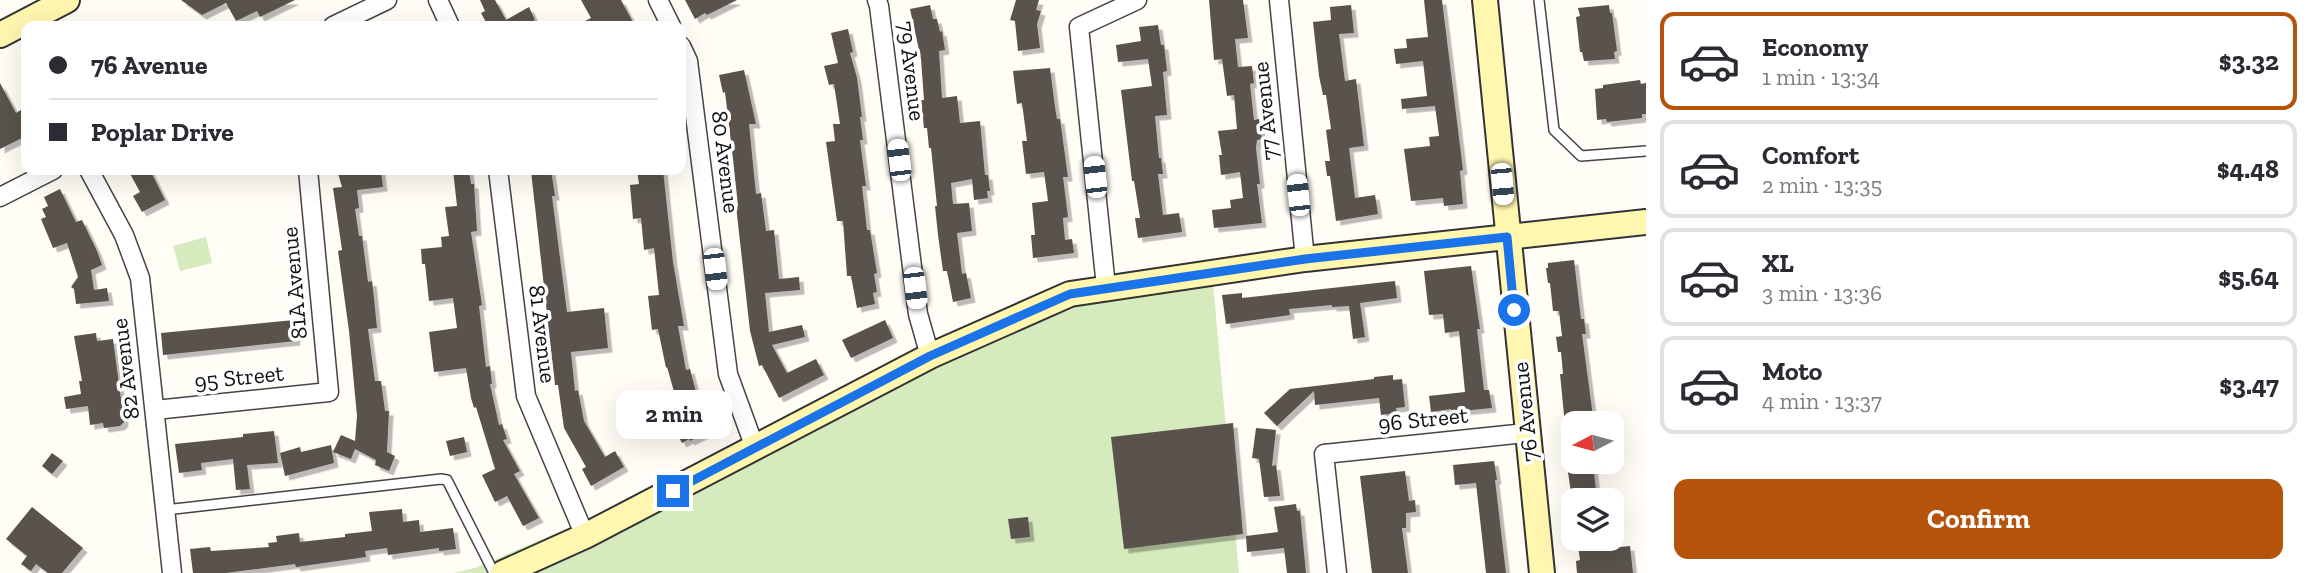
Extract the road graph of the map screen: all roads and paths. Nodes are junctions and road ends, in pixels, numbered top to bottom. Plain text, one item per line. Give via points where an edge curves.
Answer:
1 (67, 0) edge
2 (387, 0) edge
3 (438, 0) edge
4 (658, 0) edge
5 (877, 0) edge
6 (1137, 0) edge
7 (1279, 0) edge
8 (1485, 0) edge
9 (1539, 0) edge
10 (27, 21) edge
11 (343, 21) edge
12 (448, 21) edge
13 (668, 21) edge
14 (21, 24) edge
15 (0, 35) edge
16 (686, 57) edge
17 (1646, 151) edge
18 (43, 175) edge
19 (92, 175) edge
20 (308, 175) edge
21 (499, 175) edge
22 (0, 197) edge
23 (1646, 222) edge
24 (1507, 237) junction
25 (1305, 259) junction
26 (1106, 287) junction
27 (930, 356) junction
28 (328, 393) joint
29 (155, 410) junction
30 (1526, 433) junction
31 (755, 449) junction
32 (165, 510) junction
33 (585, 536) junction
34 (172, 573) edge
35 (494, 573) edge
36 (503, 573) edge
37 (1337, 573) edge
38 (1542, 573) edge

1 - 10 street
2 - 11 street
3 - 12 street
4 - 13 street
5 - 27 street, 79 Avenue via 918,314
6 - 26 street via 1079,27
7 - 25 street, 77 Avenue
8 - 24 street, 76 Avenue
9 - 17 lane via 1553,130 1581,156
14 - 15 street
16 - 31 street, 80 Avenue via 728,373
18 - 22 street
19 - 29 street, 82 Avenue via 124,235 140,278
20 - 28 street, 81A Avenue
21 - 33 street, 81 Avenue via 526,396
23 - 24 street
24 - 25 street
24 - 30 street, 76 Avenue
25 - 26 street
26 - 27 street via 1070,294
27 - 31 street
28 - 29 street, 95 Street
29 - 32 street, 82 Avenue
30 - 37 street, 96 Street via 1324,454
30 - 38 street, 76 Avenue
31 - 33 street
32 - 34 street, 82 Avenue
32 - 35 lane via 447,480
33 - 36 street

